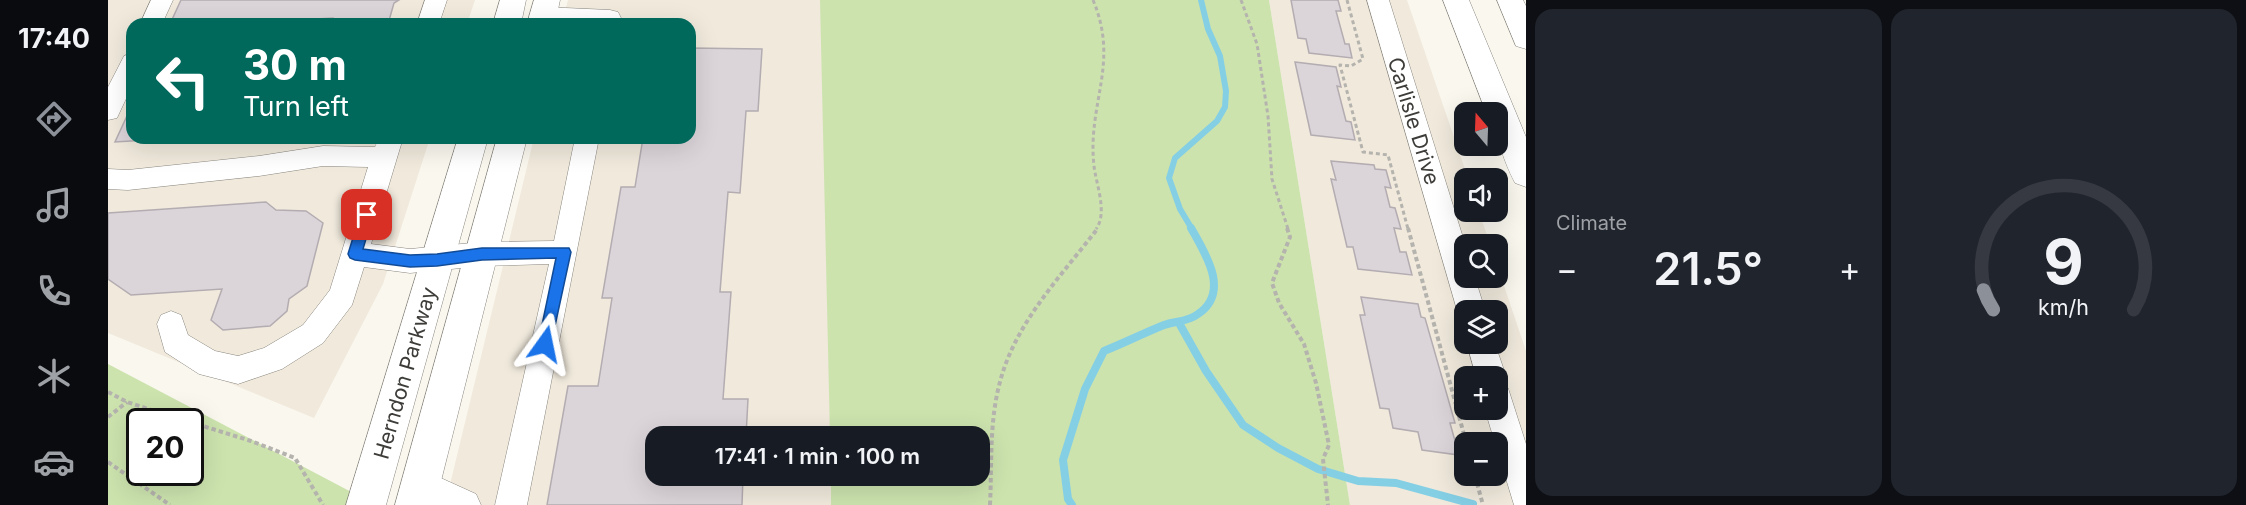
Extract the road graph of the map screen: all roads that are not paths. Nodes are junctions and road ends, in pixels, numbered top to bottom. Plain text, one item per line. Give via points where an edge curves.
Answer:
1 (162, 0) edge
2 (436, 0) edge
3 (513, 0) edge
4 (1378, 0) edge
5 (1456, 0) edge
6 (1510, 0) edge
7 (544, 13) edge
8 (154, 18) edge
9 (430, 18) edge
10 (508, 18) edge
11 (610, 18) edge
12 (1526, 39) edge
13 (126, 74) edge
14 (108, 111) edge
15 (471, 144) edge
16 (510, 144) edge
17 (586, 144) edge
18 (387, 148) edge
19 (1526, 174) edge
20 (108, 179) edge
21 (565, 252) junction
22 (355, 254) junction
23 (482, 254) junction
24 (437, 260) junction
25 (1468, 300) edge
26 (171, 324) dead end
27 (1504, 420) edge
28 (418, 495) edge
29 (1526, 496) edge
30 (366, 505) edge
31 (465, 505) edge
32 (512, 505) edge

1 - 8 street
2 - 9 street
3 - 10 main road
4 - 25 street, Carlisle Drive
5 - 19 main road
6 - 12 main road
7 - 11 street
13 - 14 street
15 - 24 main road, Herndon Parkway
16 - 23 main road, Herndon Parkway
17 - 21 street
18 - 20 street via 259,166
18 - 22 street
21 - 23 street
21 - 32 street
22 - 24 street
22 - 26 street via 342,296 313,334 272,359 238,370 209,364 175,343
23 - 24 street
23 - 28 main road, Herndon Parkway
24 - 30 main road, Herndon Parkway
27 - 29 street
28 - 31 street

